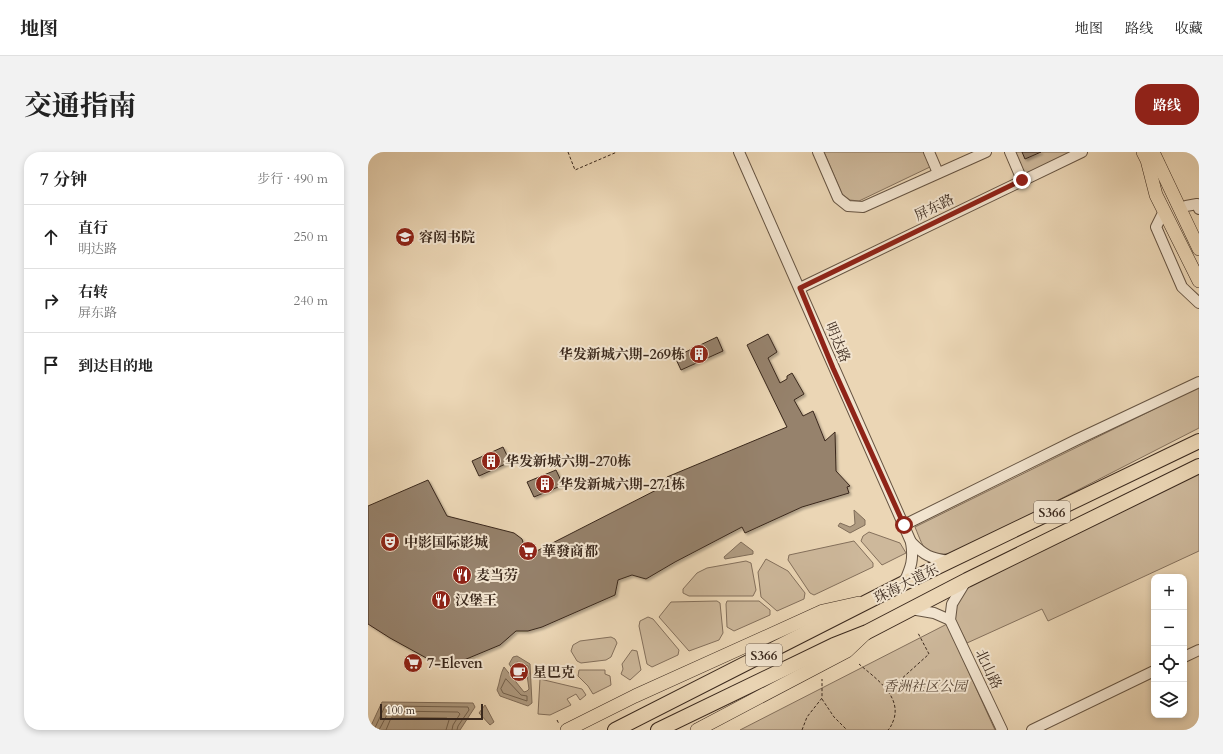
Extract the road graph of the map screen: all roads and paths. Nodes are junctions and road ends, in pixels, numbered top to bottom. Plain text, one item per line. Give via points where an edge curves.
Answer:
1 (568, 152) edge
2 (617, 152) edge
3 (739, 152) edge
4 (818, 152) edge
5 (929, 152) edge
6 (986, 152) edge
7 (1010, 152) edge
8 (1082, 152) edge
9 (1149, 154) edge
10 (938, 173) junction
11 (1022, 180) junction
12 (1173, 205) junction
13 (1199, 209) edge
14 (1199, 233) edge
15 (1199, 249) edge
16 (1199, 266) edge
17 (1199, 281) edge
18 (800, 288) junction
19 (1199, 303) edge
20 (1199, 382) edge
21 (1199, 441) edge
22 (1199, 466) edge
23 (904, 525) junction
24 (911, 542) junction
25 (949, 561) junction
26 (967, 580) junction
27 (904, 583) junction
28 (870, 601) junction
29 (911, 609) junction
30 (950, 620) junction
31 (867, 632) junction
32 (918, 633) dead end
33 (1199, 650) edge
34 (1187, 656) edge
35 (859, 664) dead end
36 (1151, 673) edge
37 (822, 679) dead end
38 (888, 691) junction
39 (822, 698) junction
40 (567, 730) edge
41 (615, 730) edge
42 (658, 730) edge
43 (697, 730) edge
44 (802, 730) edge
45 (847, 730) edge
46 (888, 730) edge
47 (1002, 730) edge
48 (1032, 730) edge

1 - 2 path via 575,170
3 - 18 street, 明达路
4 - 10 street via 838,198 848,206 862,207
5 - 10 street
6 - 10 street
7 - 11 street
8 - 11 street, 屏东路
9 - 12 main road via 1156,195
9 - 12 main road via 1178,188
11 - 18 street, 屏东路
12 - 13 street via 1197,204
12 - 14 main road
12 - 15 main road
12 - 16 main road
12 - 17 main road
12 - 19 street via 1156,227 1182,287
18 - 23 street, 明达路
20 - 23 street
21 - 25 highway, 珠海大道东 / S366
22 - 26 highway, 珠海大道东 / S366
23 - 24 street, 明达路
24 - 25 street, 明达路 via 921,553
24 - 27 street, 明达路 via 913,555
25 - 27 highway, 珠海大道东 / S366
26 - 29 highway, 珠海大道东 / S366
26 - 30 street via 952,604
27 - 28 highway, 珠海大道东 / S366
28 - 40 main road via 823,611 634,696
28 - 41 highway, 珠海大道东 / S366
29 - 30 street via 934,613
29 - 31 highway, 珠海大道东 / S366
30 - 47 street, 北山路
31 - 42 highway, 珠海大道东 / S366 via 834,645
31 - 43 main road via 847,651
32 - 38 path via 929,654
33 - 34 street
35 - 38 path
36 - 48 street
37 - 39 path
38 - 46 path via 896,706 892,726
39 - 44 path
39 - 45 path via 834,717

